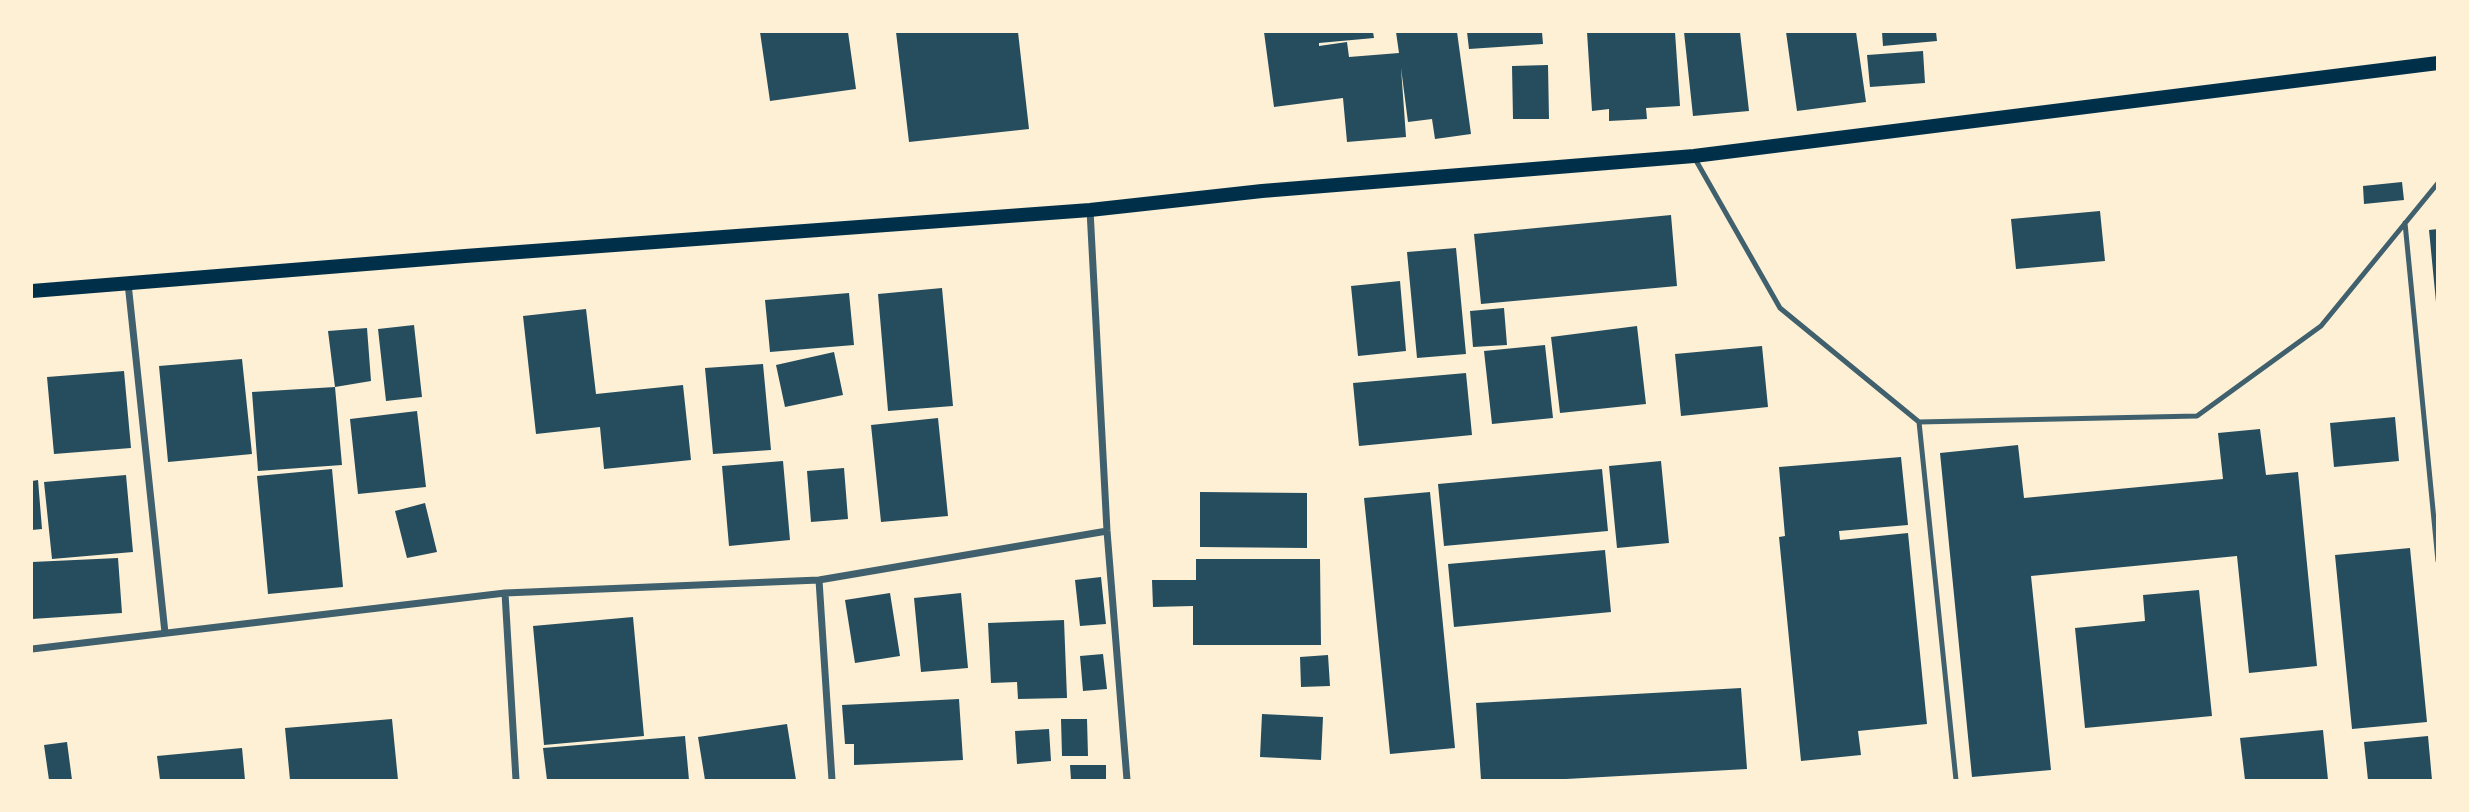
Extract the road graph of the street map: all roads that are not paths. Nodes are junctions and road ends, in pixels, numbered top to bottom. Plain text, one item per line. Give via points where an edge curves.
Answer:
1 (2438, 63) edge
2 (1694, 156) junction
3 (2438, 183) edge
4 (1090, 210) junction
5 (2405, 223) junction
6 (128, 284) junction
7 (32, 291) edge
8 (1919, 422) junction
9 (1107, 531) junction
10 (2438, 561) edge
11 (819, 580) junction
12 (505, 593) junction
13 (165, 634) junction
14 (32, 649) edge
15 (516, 780) edge
16 (832, 780) edge
17 (1127, 780) edge
18 (1956, 780) edge

1 - 2 main road
2 - 4 main road via 1262,191
2 - 8 lane via 1780,308
3 - 5 lane
4 - 6 main road
4 - 9 street
5 - 8 lane via 2321,326 2197,416
5 - 10 lane
6 - 7 main road
6 - 13 street
8 - 18 lane
9 - 11 street
9 - 17 street
11 - 12 street
11 - 16 street
12 - 13 street
12 - 15 street
13 - 14 street

